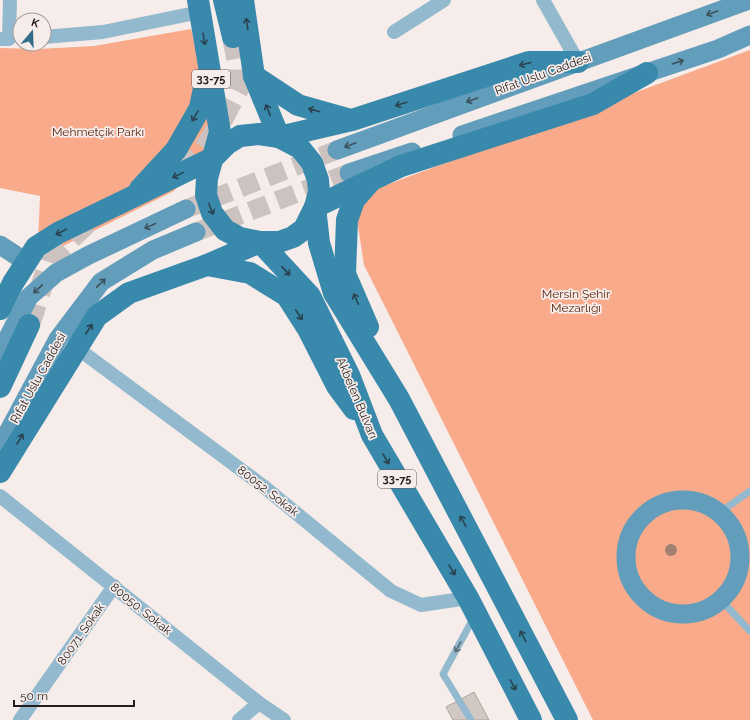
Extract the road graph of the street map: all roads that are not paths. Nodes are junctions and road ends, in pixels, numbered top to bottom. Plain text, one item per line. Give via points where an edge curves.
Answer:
1 (10, 0) edge
2 (224, 0) edge
3 (243, 0) edge
4 (444, 0) edge
5 (543, 0) edge
6 (749, 0) edge
7 (199, 6) edge
8 (394, 32) dead end
9 (750, 35) edge
10 (52, 36) edge
11 (233, 37) tunnel mouth
12 (10, 39) edge
13 (578, 62) junction
14 (209, 66) junction
15 (647, 72) junction
16 (254, 76) junction
17 (352, 120) junction
18 (279, 137) junction
19 (337, 150) tunnel mouth
20 (213, 158) junction
21 (349, 173) tunnel mouth
22 (371, 181) junction
23 (133, 198) junction
24 (317, 200) junction
25 (186, 209) tunnel mouth
26 (196, 232) tunnel mouth
27 (260, 242) junction
28 (0, 245) edge
29 (26, 262) junction
30 (207, 265) junction
31 (0, 309) edge
32 (28, 324) tunnel mouth
33 (77, 348) junction
34 (0, 353) edge
35 (0, 387) edge
36 (399, 399) junction
37 (372, 435) junction
38 (0, 447) edge
39 (0, 472) edge
40 (749, 492) edge
41 (0, 496) edge
42 (719, 513) junction
43 (114, 586) junction
44 (721, 600) junction
45 (472, 605) junction
46 (750, 631) edge
47 (259, 703) junction
48 (20, 720) edge
49 (239, 720) edge
50 (284, 720) edge
51 (471, 720) edge
52 (532, 720) edge
53 (567, 720) edge

1 - 12 street
2 - 11 main road
16 -> 3 main road
4 - 8 street
5 - 13 street
6 -> 13 main road, Rifat Uslu Caddesi
7 - 10 street via 103,32
7 -> 14 main road, 33-75
15 -> 9 main road via 718,49
13 -> 17 main road via 529,62
13 -> 19 main road, Rifat Uslu Caddesi
14 - 20 main road, 33-75 via 220,132
14 -> 23 main road via 200,108 176,150
15 - 21 main road
15 - 22 main road via 593,104 401,166
17 -> 16 main road via 298,105
18 -> 16 main road
17 - 18 main road
18 - 20 main road, 33-75 via 259,134 240,136 227,144
18 - 24 main road, 33-75 via 300,148 312,163 318,180
20 -> 23 main road
20 -> 27 main road, 33-75 via 207,178 206,195 212,213 225,230 240,238
22 - 24 main road
36 -> 22 main road, 33-75 via 345,274 347,220 354,200
23 -> 29 main road via 58,233 36,247
24 - 27 main road, 33-75 via 304,229 293,237 279,242
24 - 36 main road, 33-75 via 319,243 334,293
25 -> 34 main road via 56,273 29,297
38 -> 26 main road, Rıfat Uslu Caddesi via 58,339 101,282 153,250
27 - 30 main road
27 -> 37 main road, Akbelen Bulvarı / 33-75 via 310,296 350,375
28 - 29 main road
29 - 31 main road
33 -> 30 main road via 97,316 130,293
30 -> 37 main road, 33-75 via 250,273 287,296 308,329 337,386
32 - 35 main road
39 -> 33 main road
33 - 45 street, 80052. Sokak via 264,486 391,591 421,605
53 -> 36 main road, 33-75
37 -> 45 main road, Akbelen Bulvarı / 33-75
40 - 42 lane
41 - 43 street, 80050. Sokak
42 - 44 main road via 732,528 739,546 740,566 734,584
42 - 44 main road via 701,504 682,500 662,504 646,514 635,527 628,544 626,562 630,579 640,595 654,606 670,613 688,614 706,610
43 - 47 street, 80050. Sokak
43 - 48 street, 80071. Sokak
44 - 46 lane
45 -> 51 lane via 444,674
45 -> 52 main road, Akbelen Bulvarı / 33-75
47 - 49 street
47 - 50 street, 80050. Sokak

